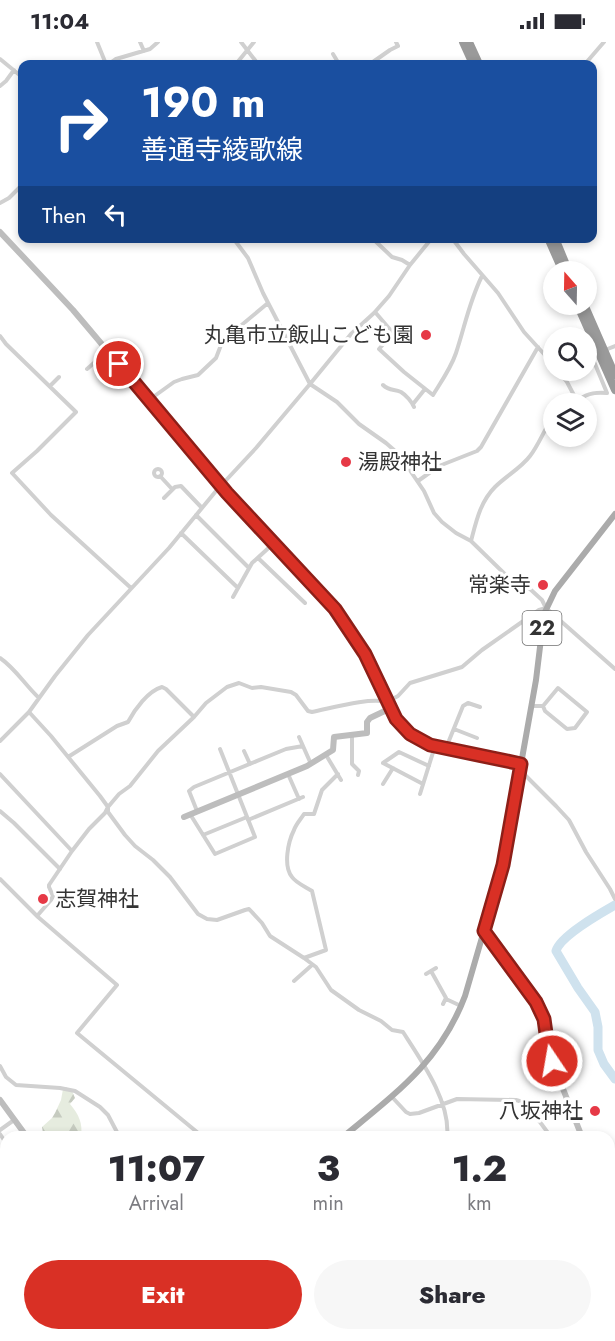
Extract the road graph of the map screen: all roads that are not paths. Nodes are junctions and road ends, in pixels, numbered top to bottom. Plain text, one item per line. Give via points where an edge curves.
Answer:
1 (97, 42) edge
2 (140, 42) edge
3 (158, 42) edge
4 (241, 42) edge
5 (254, 42) edge
6 (396, 42) edge
7 (463, 42) edge
8 (469, 42) edge
9 (604, 42) edge
10 (144, 51) junction
11 (246, 51) junction
12 (333, 54) dead end
13 (0, 59) edge
14 (105, 60) edge
15 (114, 60) edge
16 (239, 60) edge
17 (254, 60) edge
18 (336, 60) edge
19 (376, 60) edge
20 (470, 60) edge
21 (477, 60) edge
22 (588, 60) edge
23 (14, 70) junction
24 (18, 74) edge
25 (0, 86) edge
26 (18, 189) edge
27 (0, 203) edge
28 (0, 232) edge
29 (236, 243) edge
30 (377, 243) edge
31 (428, 243) edge
32 (456, 243) edge
33 (550, 243) edge
34 (557, 243) edge
35 (558, 261) edge
36 (564, 261) edge
37 (410, 265) junction
38 (482, 276) junction
39 (268, 303) junction
40 (375, 312) junction
41 (582, 315) edge
42 (588, 315) edge
43 (0, 336) edge
44 (615, 346) edge
45 (538, 347) junction
46 (105, 348) junction
47 (601, 352) junction
48 (543, 353) edge
49 (87, 369) dead end
50 (123, 370) junction
51 (615, 375) edge
52 (59, 377) dead end
53 (108, 383) dead end
54 (310, 384) junction
55 (382, 385) dead end
56 (50, 386) junction
57 (425, 389) junction
58 (615, 390) edge
59 (597, 393) edge
60 (149, 400) junction
61 (543, 434) edge
62 (160, 476) dead end
63 (418, 481) junction
64 (221, 486) junction
65 (172, 489) junction
66 (164, 498) dead end
67 (202, 508) junction
68 (615, 514) edge
69 (196, 515) junction
70 (181, 533) junction
71 (471, 541) junction
72 (274, 543) junction
73 (258, 558) junction
74 (249, 567) junction
75 (131, 588) junction
76 (238, 588) junction
77 (233, 597) dead end
78 (305, 603) dead end
79 (546, 608) junction
80 (0, 658) edge
81 (615, 669) edge
82 (39, 698) junction
83 (389, 705) junction
84 (531, 705) junction
85 (543, 706) junction
86 (480, 707) dead end
87 (29, 712) junction
88 (194, 717) junction
89 (454, 729) junction
90 (352, 735) junction
91 (300, 737) dead end
92 (477, 738) dead end
93 (0, 741) edge
94 (303, 746) junction
95 (435, 746) junction
96 (220, 749) dead end
97 (446, 749) junction
98 (244, 751) dead end
99 (326, 754) junction
100 (68, 757) junction
101 (250, 764) junction
102 (311, 764) junction
103 (429, 766) junction
104 (520, 767) junction
105 (393, 768) junction
106 (229, 772) junction
107 (0, 774) edge
108 (288, 774) junction
109 (338, 774) junction
110 (358, 775) dead end
111 (341, 780) dead end
112 (383, 784) dead end
113 (423, 784) junction
114 (420, 794) dead end
115 (238, 795) junction
116 (108, 807) junction
117 (0, 811) edge
118 (197, 811) junction
119 (187, 816) joint
120 (248, 818) junction
121 (202, 835) junction
122 (72, 851) junction
123 (60, 869) junction
124 (0, 879) edge
125 (615, 899) edge
126 (37, 916) junction
127 (484, 931) junction
128 (304, 958) junction
129 (312, 964) junction
130 (436, 968) dead end
131 (294, 981) dead end
132 (446, 999) junction
133 (443, 1004) dead end
134 (461, 1006) junction
135 (424, 1065) junction
136 (0, 1066) edge
137 (392, 1097) junction
138 (0, 1100) edge
139 (443, 1104) junction
140 (14, 1120) junction
141 (1, 1131) edge
142 (22, 1131) edge
143 (116, 1131) edge
144 (196, 1131) edge
145 (351, 1131) edge
146 (448, 1131) edge
147 (547, 1131) edge
148 (580, 1131) edge

1 - 14 street
2 - 10 street
3 - 10 street
4 - 11 street
5 - 11 street
6 - 19 street via 398,46
7 - 20 highway
8 - 21 highway
9 - 22 street
10 - 15 street
11 - 16 street
11 - 17 street
12 - 18 street
13 - 23 street
23 - 24 street
23 - 25 street
26 - 27 street
28 - 46 street
29 - 39 street via 248,258
30 - 37 street via 392,257
31 - 37 street
32 - 38 street
33 - 35 highway
34 - 36 highway
37 - 40 street
38 - 45 street
38 - 57 street via 446,375 433,395
39 - 54 street
39 - 60 street via 226,338 216,358 198,375 174,382
40 - 54 street via 351,334
40 - 57 street via 393,333 380,349
41 - 47 highway
42 - 47 highway
43 - 56 street
44 - 47 street
45 - 48 street
45 - 63 street via 481,447 439,466
46 - 49 street via 103,355
46 - 50 street
47 - 51 highway
47 - 58 highway
47 - 59 street via 590,357 607,393
50 - 53 street
50 - 60 street
52 - 56 street
54 - 63 street via 386,443
54 - 64 street
55 - 57 street via 401,392 413,405
56 - 75 street via 76,412 12,473 51,515
60 - 64 street
61 - 71 street via 529,458 494,487 485,500
62 - 65 street
63 - 71 street via 437,518
64 - 67 street
64 - 72 street
65 - 66 street
65 - 67 street via 181,486
67 - 69 street
68 - 79 main road, 22 via 559,585
69 - 70 street
69 - 74 street
70 - 75 street
70 - 76 street
71 - 79 street via 511,580 530,589
72 - 73 street
72 - 83 street via 335,609 365,654
73 - 74 street
73 - 78 street
74 - 76 street
75 - 82 street
76 - 77 street
79 - 81 street
79 - 83 street via 462,667 410,683
79 - 84 main road, 22
80 - 82 street
82 - 87 street
83 - 88 street via 382,701 358,702 312,712 291,692 239,683 220,692
83 - 90 street via 370,718 367,733
83 - 95 street via 402,727 420,741
84 - 85 street
84 - 104 main road, 22
85 - 85 street via 567,729 575,728 587,712 558,688
86 - 89 street via 468,703 463,706
87 - 93 street
87 - 100 street
88 - 100 street via 162,687 128,722
88 - 116 street
89 - 92 street
89 - 97 street
90 - 99 street via 334,737 333,750
90 - 110 street via 352,764
91 - 94 street
94 - 101 street
94 - 102 street
95 - 97 street
95 - 103 street
96 - 106 street
97 - 104 street
98 - 101 street
99 - 102 street
99 - 109 street
100 - 116 street
101 - 106 street
102 - 108 street
103 - 105 street via 399,752 383,763
103 - 113 street
104 - 125 street via 569,820
104 - 127 main road, 22 via 503,865
105 - 112 street
105 - 113 street
106 - 115 street
106 - 118 street via 189,791
107 - 122 street
108 - 115 street
108 - 120 street via 301,798
109 - 111 street
109 - 128 street via 322,790 314,814 304,814 290,835 285,857 292,878 312,891 317,922 328,949
113 - 114 street
115 - 118 street
115 - 120 street
116 - 122 street
116 - 128 street via 125,835 170,877 198,914 218,920 249,909 270,936
117 - 123 street
118 - 119 street
119 - 121 street
120 - 121 street
120 - 121 street via 255,837 214,854
122 - 123 street
123 - 126 street via 49,887 53,896
124 - 126 street
126 - 144 street via 117,985 77,1033
127 - 134 main road, 22
127 - 148 street via 536,1002 544,1019 552,1061
128 - 129 street
129 - 131 street
129 - 135 street via 340,997 392,1030 403,1032
130 - 132 street via 428,973
132 - 133 street
132 - 134 street
134 - 135 main road, 22
135 - 137 main road, 22
135 - 139 street
136 - 143 street via 16,1084 75,1091 100,1107
137 - 139 street via 410,1114
137 - 145 main road, 22
138 - 140 street
139 - 146 street
139 - 147 street via 458,1099 516,1100 526,1103
140 - 141 street
140 - 142 street

